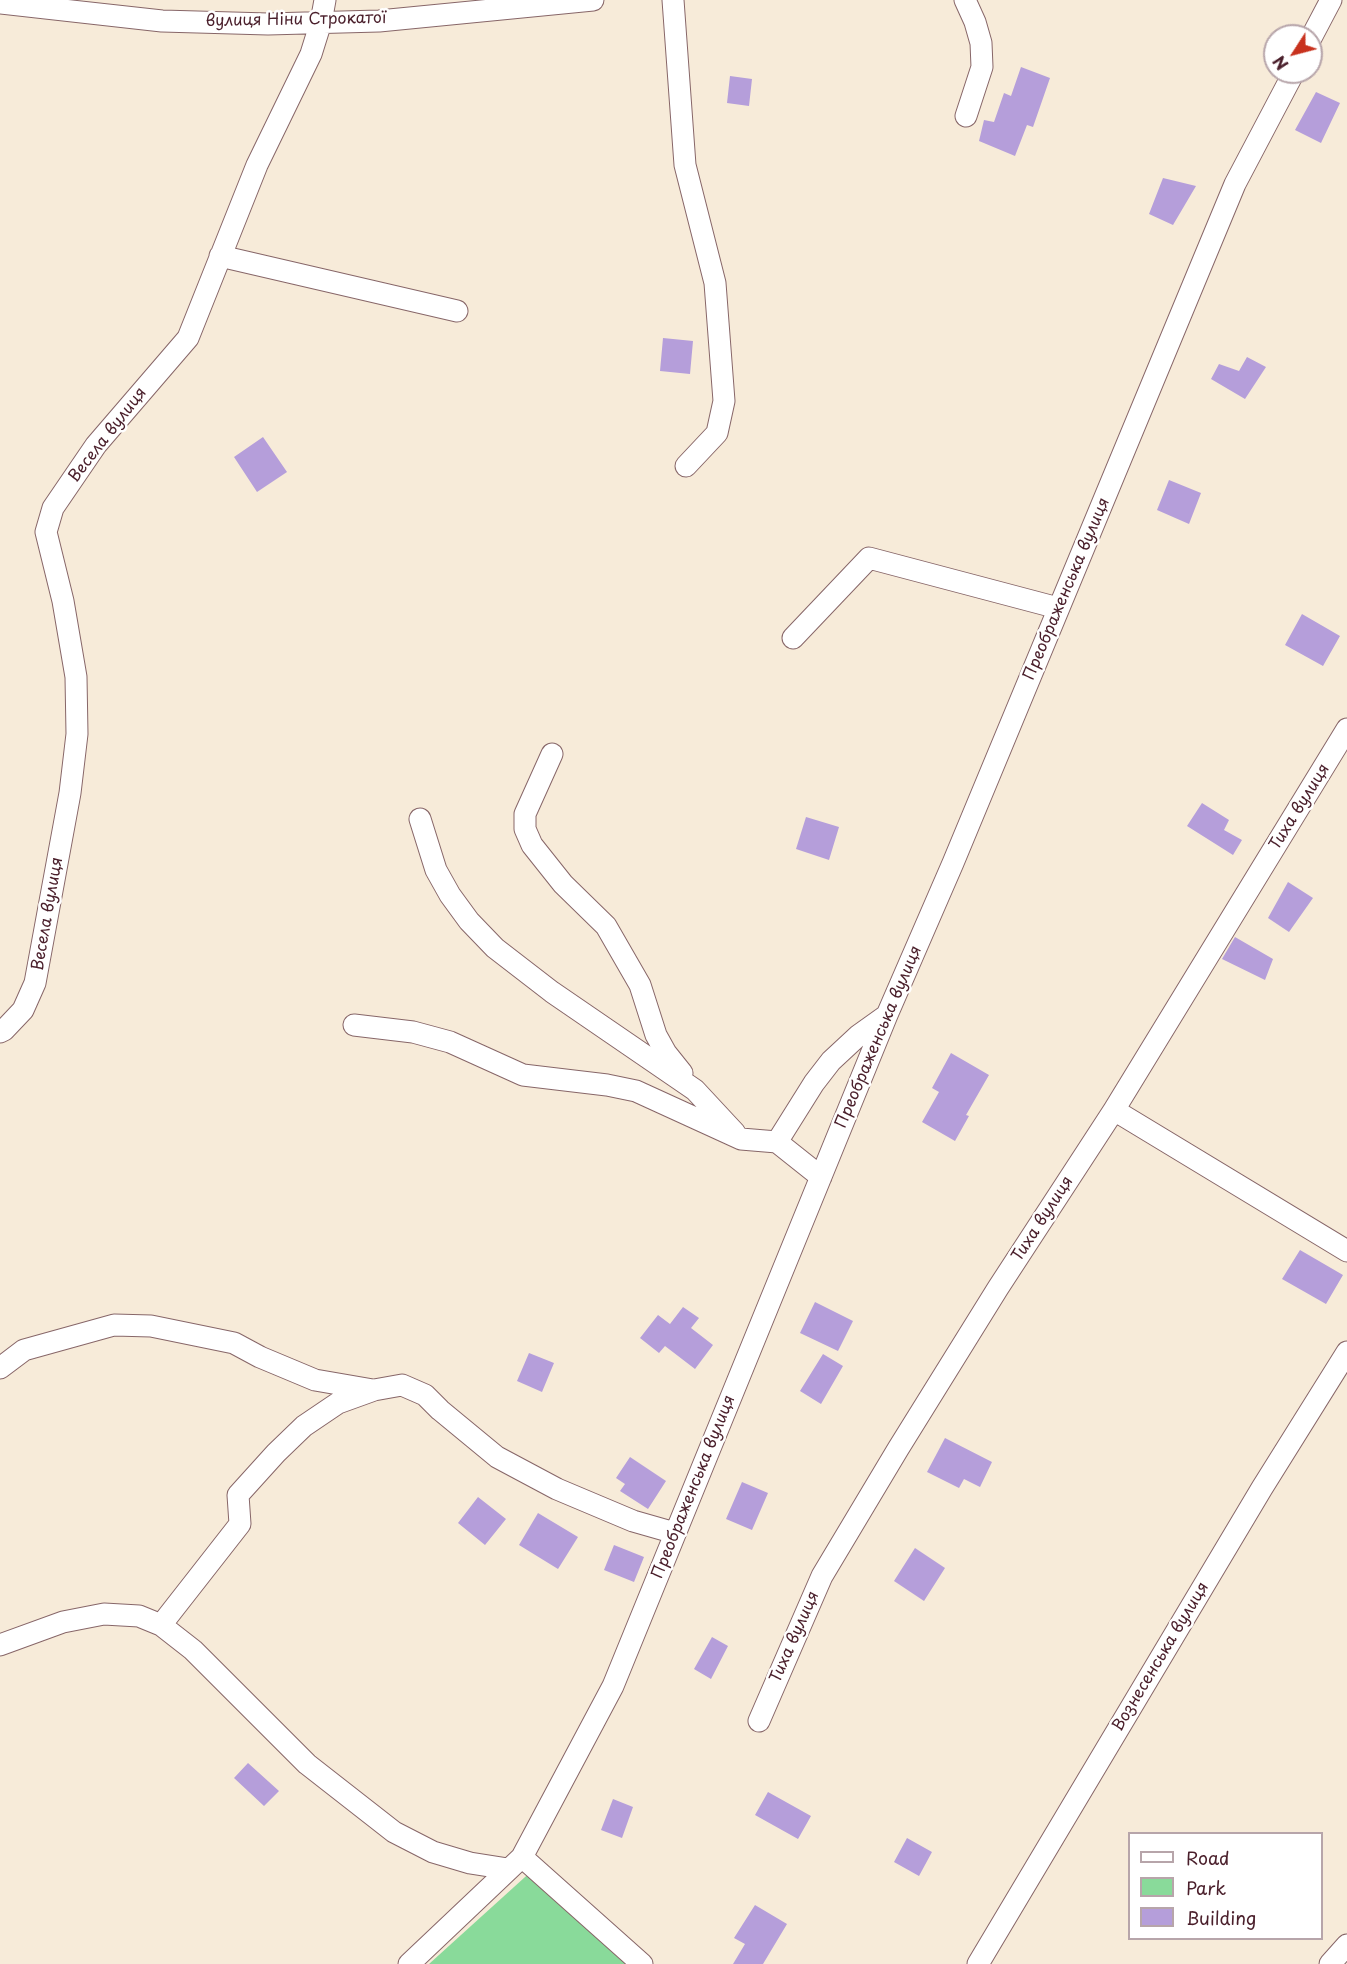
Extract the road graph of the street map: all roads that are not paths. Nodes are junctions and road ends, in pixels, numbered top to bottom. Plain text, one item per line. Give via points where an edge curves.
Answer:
1 (325, 0) edge
2 (587, 0) edge
3 (593, 0) edge
4 (673, 0) edge
5 (965, 0) edge
6 (1331, 0) edge
7 (0, 3) edge
8 (321, 22) junction
9 (1318, 24) edge
10 (1288, 84) edge
11 (966, 116) dead end
12 (220, 256) junction
13 (457, 311) dead end
14 (686, 466) dead end
15 (1058, 608) junction
16 (793, 638) dead end
17 (1347, 729) edge
18 (552, 754) dead end
19 (420, 819) dead end
20 (886, 1015) junction
21 (354, 1025) dead end
22 (0, 1032) edge
23 (695, 1090) junction
24 (1114, 1110) junction
25 (741, 1139) junction
26 (777, 1142) junction
27 (821, 1176) junction
28 (1347, 1251) edge
29 (1347, 1352) edge
30 (0, 1368) edge
31 (374, 1390) junction
32 (675, 1533) junction
33 (161, 1625) junction
34 (0, 1645) edge
35 (759, 1721) dead end
36 (515, 1863) junction
37 (1347, 1946) edge
38 (409, 1964) edge
39 (642, 1964) edge
40 (978, 1964) edge
41 (1330, 1964) edge

1 - 8 street, Весела вулиця
2 - 3 street, вулиця Ніни Строкатої
2 - 8 street, вулиця Ніни Строкатої via 379,21
4 - 14 street via 686,165 715,283 724,401 717,432
5 - 11 street via 981,43 982,67
6 - 9 street
7 - 8 street, вулиця Ніни Строкатої via 162,21
8 - 12 street, Весела вулиця via 311,54 257,165
10 - 15 street, Преображенська вулиця via 1235,184
12 - 13 street
12 - 22 street, Весела вулиця via 188,338 96,445 53,508 46,532 76,677 76,734 70,793 35,983 23,1010
15 - 16 street via 869,558
15 - 20 street, Преображенська вулиця
17 - 24 street, Тиха вулиця
18 - 23 street via 525,814 525,829 532,845 562,884 606,926 640,986 656,1035
19 - 23 street via 436,870 450,895 495,948
20 - 26 street via 831,1061
20 - 27 street, Преображенська вулиця
21 - 25 street via 413,1032 450,1042 523,1075 636,1091
23 - 25 street
24 - 28 street
24 - 35 street, Тиха вулиця via 961,1348 822,1576
25 - 26 street
26 - 27 street
27 - 32 street, Преображенська вулиця
29 - 40 street, Вознесенська вулиця
30 - 31 street via 24,1350 114,1325 151,1326 234,1343 315,1380
31 - 32 street via 402,1386 425,1395 497,1457 557,1489 633,1521
31 - 33 street via 338,1403 304,1426 276,1453 238,1495 240,1524
32 - 36 street, Преображенська вулиця via 613,1686
33 - 34 street via 139,1617 104,1614 63,1622
33 - 36 street via 194,1650 307,1764 394,1832 433,1852 470,1863
36 - 38 street, Преображенська вулиця
36 - 39 street
37 - 41 street

